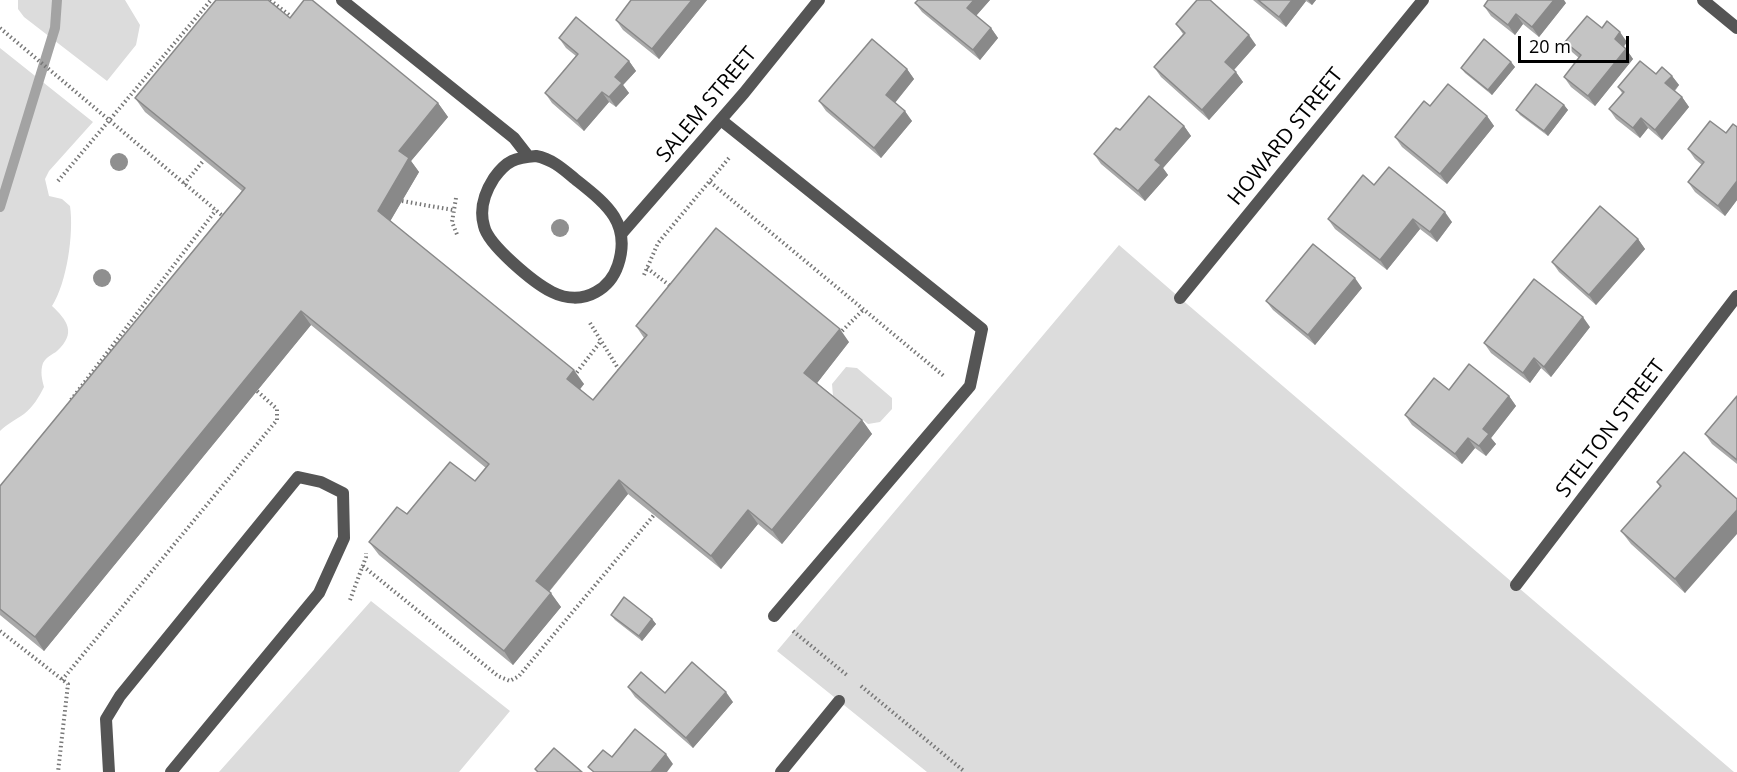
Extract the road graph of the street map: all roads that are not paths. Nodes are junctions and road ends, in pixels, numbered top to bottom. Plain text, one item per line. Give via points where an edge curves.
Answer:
1 (342, 0) edge
2 (819, 0) edge
3 (1423, 0) edge
4 (1703, 0) edge
5 (1737, 28) edge
6 (721, 120) junction
7 (528, 156) junction
8 (622, 233) junction
9 (1737, 296) edge
10 (1180, 298) dead end
11 (1516, 585) dead end
12 (774, 616) road end
13 (839, 701) dead end
14 (109, 772) edge
15 (171, 772) edge
16 (781, 772) edge

1 - 7 street via 513,138
2 - 6 street, SALEM STREET
3 - 10 street, HOWARD STREET
4 - 5 street
6 - 8 street, SALEM STREET
6 - 12 street via 982,329 970,386
7 - 8 street via 553,161 597,197 613,214
7 - 8 street via 506,164 484,197 483,225 504,254 553,292 580,298 595,293 612,279 622,252
9 - 11 street, STELTON STREET
13 - 16 street
14 - 15 street via 106,719 120,696 298,477 343,493 344,538 319,593

